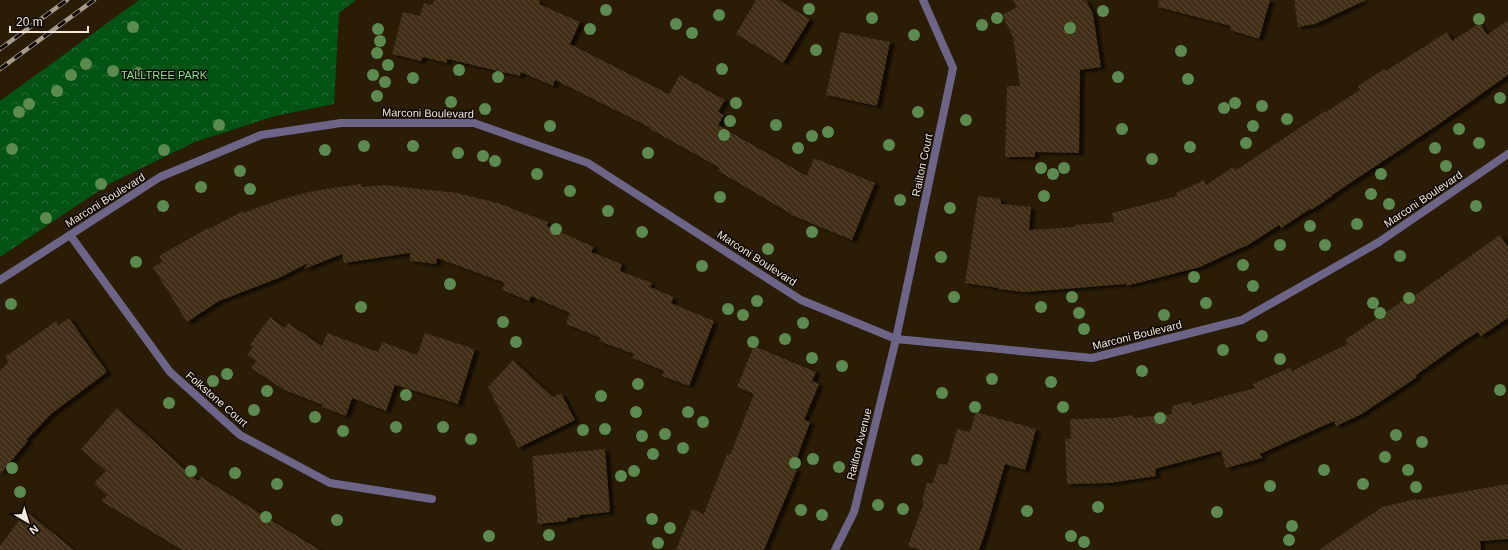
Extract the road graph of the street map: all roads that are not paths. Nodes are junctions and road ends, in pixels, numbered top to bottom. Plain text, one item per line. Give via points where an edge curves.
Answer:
1 (923, 0) edge
2 (1508, 154) edge
3 (70, 235) junction
4 (0, 280) edge
5 (896, 339) junction
6 (432, 500) dead end
7 (835, 550) edge

1 - 5 street, Railton Court via 953,68
2 - 5 street, Marconi Boulevard via 1379,242 1242,320 1092,358
3 - 4 street, Marconi Boulevard
3 - 5 street, Marconi Boulevard via 160,177 261,135 341,123 474,123 588,163 801,300
3 - 6 street, Folkstone Court via 170,372 240,435 330,483
5 - 7 street, Railton Avenue via 854,512

